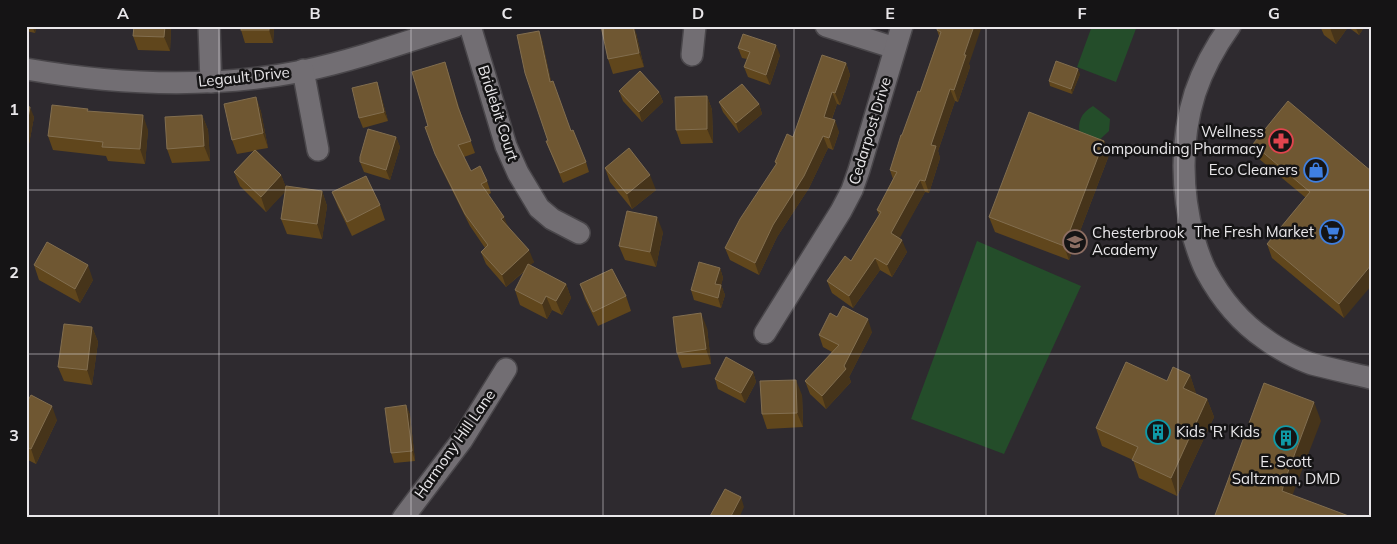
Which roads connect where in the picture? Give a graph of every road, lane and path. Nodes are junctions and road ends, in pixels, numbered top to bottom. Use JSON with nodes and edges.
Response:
{"nodes":[{"id":1,"x":208,"y":26,"type":"edge"},
{"id":2,"x":456,"y":26,"type":"edge"},
{"id":3,"x":470,"y":26,"type":"edge"},
{"id":4,"x":695,"y":26,"type":"edge"},
{"id":5,"x":826,"y":26,"type":"edge"},
{"id":6,"x":902,"y":26,"type":"edge"},
{"id":7,"x":1230,"y":26,"type":"edge"},
{"id":8,"x":895,"y":48,"type":"junction"},
{"id":9,"x":692,"y":55,"type":"dead end"},
{"id":10,"x":26,"y":69,"type":"edge"},
{"id":11,"x":304,"y":70,"type":"junction"},
{"id":12,"x":211,"y":82,"type":"junction"},
{"id":13,"x":318,"y":150,"type":"dead end"},
{"id":14,"x":579,"y":233,"type":"dead end"},
{"id":15,"x":765,"y":334,"type":"dead end"},
{"id":16,"x":506,"y":369,"type":"dead end"},
{"id":17,"x":1371,"y":378,"type":"edge"},
{"id":18,"x":403,"y":518,"type":"edge"}],
"edges":[{"from":1,"to":12,"type":"street"},
{"from":2,"to":11,"type":"street","name":"Legault Drive"},
{"from":3,"to":14,"type":"street","name":"Bridlebit Court"},
{"from":4,"to":9,"type":"street"},
{"from":5,"to":8,"type":"street"},
{"from":6,"to":8,"type":"street","name":"Cedarpost Drive"},
{"from":7,"to":17,"type":"street"},
{"from":8,"to":15,"type":"street","name":"Cedarpost Drive"},
{"from":10,"to":12,"type":"street","name":"Legault Drive"},
{"from":11,"to":12,"type":"street","name":"Legault Drive"},
{"from":11,"to":13,"type":"street"},
{"from":16,"to":18,"type":"street","name":"Harmony Hill Lane"}]}
